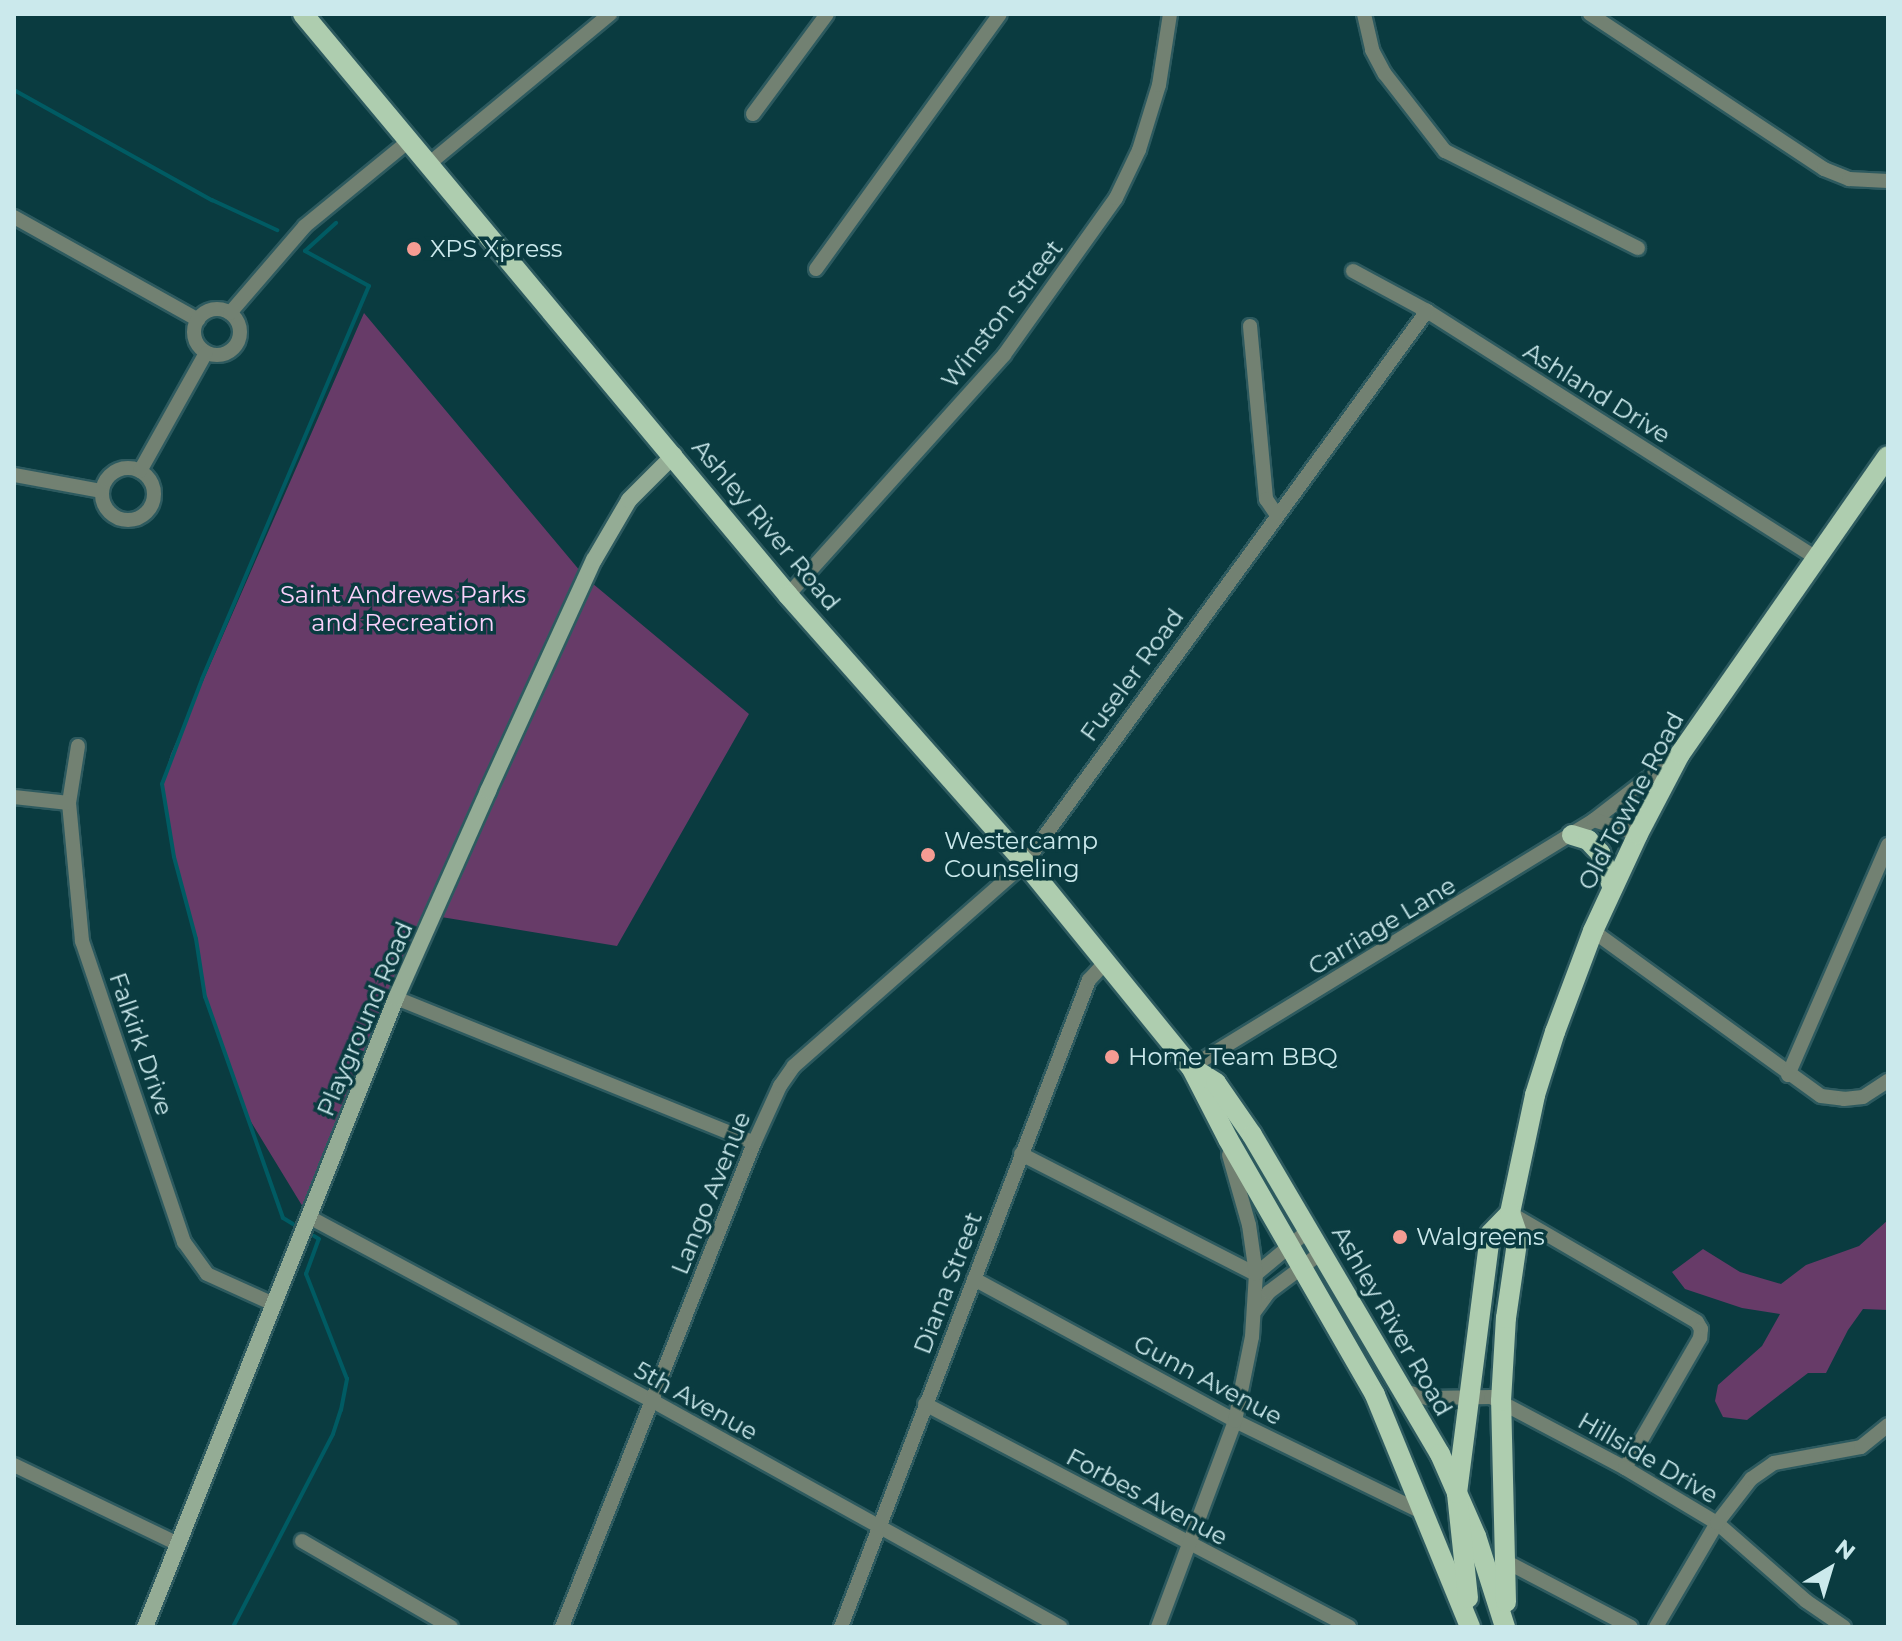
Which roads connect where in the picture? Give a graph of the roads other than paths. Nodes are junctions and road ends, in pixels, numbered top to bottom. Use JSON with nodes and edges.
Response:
{"nodes":[{"id":1,"x":303,"y":14,"type":"edge"},
{"id":2,"x":610,"y":14,"type":"edge"},
{"id":3,"x":827,"y":14,"type":"edge"},
{"id":4,"x":1000,"y":14,"type":"edge"},
{"id":5,"x":1170,"y":14,"type":"edge"},
{"id":6,"x":1364,"y":14,"type":"edge"},
{"id":7,"x":1590,"y":14,"type":"edge"},
{"id":8,"x":753,"y":114,"type":"dead end"},
{"id":9,"x":410,"y":140,"type":"junction"},
{"id":10,"x":430,"y":163,"type":"junction"},
{"id":11,"x":1888,"y":181,"type":"edge"},
{"id":12,"x":14,"y":217,"type":"edge"},
{"id":13,"x":1638,"y":248,"type":"dead end"},
{"id":14,"x":816,"y":269,"type":"dead end"},
{"id":15,"x":1353,"y":271,"type":"dead end"},
{"id":16,"x":1427,"y":311,"type":"junction"},
{"id":17,"x":230,"y":313,"type":"junction"},
{"id":18,"x":198,"y":320,"type":"junction"},
{"id":19,"x":1250,"y":326,"type":"dead end"},
{"id":20,"x":206,"y":353,"type":"junction"},
{"id":21,"x":674,"y":455,"type":"junction"},
{"id":22,"x":1888,"y":456,"type":"edge"},
{"id":23,"x":140,"y":471,"type":"junction"},
{"id":24,"x":14,"y":475,"type":"edge"},
{"id":25,"x":101,"y":491,"type":"junction"},
{"id":26,"x":1276,"y":514,"type":"junction"},
{"id":27,"x":1815,"y":557,"type":"junction"},
{"id":28,"x":788,"y":595,"type":"junction"},
{"id":29,"x":78,"y":746,"type":"dead end"},
{"id":30,"x":1680,"y":754,"type":"junction"},
{"id":31,"x":14,"y":797,"type":"edge"},
{"id":32,"x":69,"y":803,"type":"junction"},
{"id":33,"x":1594,"y":820,"type":"junction"},
{"id":34,"x":1638,"y":834,"type":"junction"},
{"id":35,"x":1572,"y":835,"type":"junction"},
{"id":36,"x":1888,"y":845,"type":"edge"},
{"id":37,"x":1884,"y":859,"type":"edge"},
{"id":38,"x":1025,"y":863,"type":"junction"},
{"id":39,"x":1613,"y":888,"type":"junction"},
{"id":40,"x":1593,"y":931,"type":"junction"},
{"id":41,"x":1107,"y":961,"type":"junction"},
{"id":42,"x":396,"y":998,"type":"junction"},
{"id":43,"x":1191,"y":1067,"type":"junction"},
{"id":44,"x":1788,"y":1075,"type":"junction"},
{"id":45,"x":1888,"y":1081,"type":"edge"},
{"id":46,"x":754,"y":1143,"type":"junction"},
{"id":47,"x":1021,"y":1154,"type":"junction"},
{"id":48,"x":1510,"y":1213,"type":"junction"},
{"id":49,"x":309,"y":1217,"type":"junction"},
{"id":50,"x":1309,"y":1230,"type":"junction"},
{"id":51,"x":1291,"y":1244,"type":"junction"},
{"id":52,"x":1322,"y":1252,"type":"junction"},
{"id":53,"x":1303,"y":1266,"type":"junction"},
{"id":54,"x":1256,"y":1274,"type":"junction"},
{"id":55,"x":974,"y":1279,"type":"junction"},
{"id":56,"x":273,"y":1304,"type":"junction"},
{"id":57,"x":1255,"y":1311,"type":"junction"},
{"id":58,"x":1401,"y":1390,"type":"junction"},
{"id":59,"x":1470,"y":1396,"type":"junction"},
{"id":60,"x":651,"y":1400,"type":"junction"},
{"id":61,"x":1501,"y":1401,"type":"junction"},
{"id":62,"x":925,"y":1404,"type":"junction"},
{"id":63,"x":1235,"y":1421,"type":"junction"},
{"id":64,"x":1888,"y":1425,"type":"edge"},
{"id":65,"x":14,"y":1465,"type":"edge"},
{"id":66,"x":1625,"y":1468,"type":"junction"},
{"id":67,"x":1457,"y":1493,"type":"junction"},
{"id":68,"x":1425,"y":1513,"type":"junction"},
{"id":69,"x":1717,"y":1523,"type":"junction"},
{"id":70,"x":877,"y":1528,"type":"junction"},
{"id":71,"x":302,"y":1541,"type":"dead end"},
{"id":72,"x":176,"y":1543,"type":"junction"},
{"id":73,"x":1191,"y":1545,"type":"junction"},
{"id":74,"x":1503,"y":1560,"type":"junction"},
{"id":75,"x":145,"y":1627,"type":"edge"},
{"id":76,"x":451,"y":1627,"type":"edge"},
{"id":77,"x":562,"y":1627,"type":"edge"},
{"id":78,"x":841,"y":1627,"type":"edge"},
{"id":79,"x":1060,"y":1627,"type":"edge"},
{"id":80,"x":1158,"y":1627,"type":"edge"},
{"id":81,"x":1349,"y":1627,"type":"edge"},
{"id":82,"x":1471,"y":1627,"type":"edge"},
{"id":83,"x":1506,"y":1627,"type":"edge"},
{"id":84,"x":1631,"y":1627,"type":"edge"},
{"id":85,"x":1656,"y":1627,"type":"edge"},
{"id":86,"x":1844,"y":1627,"type":"edge"}],
"edges":[{"from":1,"to":9,"type":"main road","name":"Ashley River Road"},
{"from":2,"to":10,"type":"street"},
{"from":3,"to":8,"type":"street"},
{"from":4,"to":14,"type":"street"},
{"from":5,"to":28,"type":"street","name":"Winston Street"},
{"from":6,"to":13,"type":"street"},
{"from":7,"to":11,"type":"street"},
{"from":9,"to":10,"type":"main road","name":"Ashley River Road"},
{"from":9,"to":17,"type":"street"},
{"from":10,"to":21,"type":"main road","name":"Ashley River Road"},
{"from":12,"to":18,"type":"street"},
{"from":15,"to":16,"type":"street","name":"Ashland Drive"},
{"from":16,"to":26,"type":"street","name":"Fuseler Road"},
{"from":16,"to":27,"type":"street","name":"Ashland Drive"},
{"from":17,"to":18,"type":"street"},
{"from":17,"to":20,"type":"street"},
{"from":18,"to":20,"type":"street"},
{"from":19,"to":26,"type":"street"},
{"from":20,"to":23,"type":"street"},
{"from":21,"to":28,"type":"main road","name":"Ashley River Road"},
{"from":21,"to":42,"type":"main road","name":"Playground Road"},
{"from":22,"to":27,"type":"main road","name":"Old Towne Road"},
{"from":23,"to":25,"type":"street"},
{"from":23,"to":25,"type":"street"},
{"from":24,"to":25,"type":"street"},
{"from":26,"to":38,"type":"street","name":"Fuseler Road"},
{"from":27,"to":30,"type":"main road","name":"Old Towne Road"},
{"from":28,"to":38,"type":"main road","name":"Ashley River Road"},
{"from":29,"to":32,"type":"street","name":"Falkirk Drive"},
{"from":30,"to":33,"type":"street","name":"Carriage Lane"},
{"from":30,"to":34,"type":"main road","name":"Old Towne Road"},
{"from":31,"to":32,"type":"street"},
{"from":32,"to":56,"type":"street","name":"Falkirk Drive"},
{"from":33,"to":34,"type":"street"},
{"from":33,"to":35,"type":"street","name":"Carriage Lane"},
{"from":34,"to":39,"type":"main road","name":"Old Towne Road"},
{"from":35,"to":39,"type":"main road"},
{"from":35,"to":43,"type":"street","name":"Carriage Lane"},
{"from":36,"to":37,"type":"street"},
{"from":37,"to":44,"type":"street"},
{"from":38,"to":41,"type":"main road","name":"Ashley River Road"},
{"from":38,"to":46,"type":"street","name":"Lango Avenue"},
{"from":39,"to":40,"type":"main road","name":"Old Towne Road"},
{"from":40,"to":44,"type":"street"},
{"from":40,"to":48,"type":"main road","name":"Old Towne Road"},
{"from":41,"to":43,"type":"main road","name":"Ashley River Road"},
{"from":41,"to":47,"type":"street","name":"Diana Street"},
{"from":42,"to":46,"type":"street"},
{"from":42,"to":49,"type":"main road","name":"Playground Road"},
{"from":43,"to":50,"type":"main road","name":"Ashley River Road"},
{"from":43,"to":51,"type":"main road","name":"Ashley River Road"},
{"from":43,"to":54,"type":"street"},
{"from":44,"to":45,"type":"street"},
{"from":46,"to":60,"type":"street","name":"Lango Avenue"},
{"from":47,"to":54,"type":"street"},
{"from":47,"to":55,"type":"street","name":"Diana Street"},
{"from":48,"to":59,"type":"main road"},
{"from":48,"to":61,"type":"main road"},
{"from":48,"to":66,"type":"street"},
{"from":49,"to":56,"type":"main road","name":"Playground Road"},
{"from":49,"to":60,"type":"street","name":"5th Avenue"},
{"from":50,"to":51,"type":"street"},
{"from":50,"to":52,"type":"main road","name":"Ashley River Road"},
{"from":51,"to":53,"type":"main road","name":"Ashley River Road"},
{"from":51,"to":54,"type":"street"},
{"from":52,"to":53,"type":"street"},
{"from":52,"to":58,"type":"main road","name":"Ashley River Road"},
{"from":53,"to":57,"type":"street"},
{"from":53,"to":68,"type":"main road","name":"Ashley River Road"},
{"from":54,"to":57,"type":"street"},
{"from":55,"to":62,"type":"street","name":"Diana Street"},
{"from":55,"to":63,"type":"street","name":"Gunn Avenue"},
{"from":56,"to":72,"type":"main road","name":"Playground Road"},
{"from":57,"to":63,"type":"street"},
{"from":58,"to":59,"type":"street","name":"Hillside Drive"},
{"from":58,"to":67,"type":"main road","name":"Ashley River Road"},
{"from":59,"to":61,"type":"street","name":"Hillside Drive"},
{"from":59,"to":67,"type":"main road"},
{"from":60,"to":70,"type":"street","name":"5th Avenue"},
{"from":60,"to":77,"type":"street","name":"Lango Avenue"},
{"from":61,"to":66,"type":"street","name":"Hillside Drive"},
{"from":61,"to":74,"type":"main road"},
{"from":62,"to":70,"type":"street","name":"Diana Street"},
{"from":62,"to":73,"type":"street","name":"Forbes Avenue"},
{"from":63,"to":68,"type":"street","name":"Gunn Avenue"},
{"from":63,"to":73,"type":"street"},
{"from":64,"to":69,"type":"street"},
{"from":65,"to":72,"type":"street"},
{"from":66,"to":69,"type":"street","name":"Hillside Drive"},
{"from":67,"to":82,"type":"main road"},
{"from":67,"to":83,"type":"main road","name":"Ashley River Road"},
{"from":68,"to":82,"type":"main road","name":"Ashley River Road"},
{"from":69,"to":85,"type":"street"},
{"from":69,"to":86,"type":"street","name":"Hillside Drive"},
{"from":70,"to":78,"type":"street","name":"Diana Street"},
{"from":70,"to":79,"type":"street","name":"5th Avenue"},
{"from":71,"to":76,"type":"street"},
{"from":72,"to":75,"type":"main road","name":"Playground Road"},
{"from":73,"to":80,"type":"street"},
{"from":73,"to":81,"type":"street","name":"Forbes Avenue"},
{"from":74,"to":83,"type":"main road"},
{"from":74,"to":84,"type":"street"}]}
